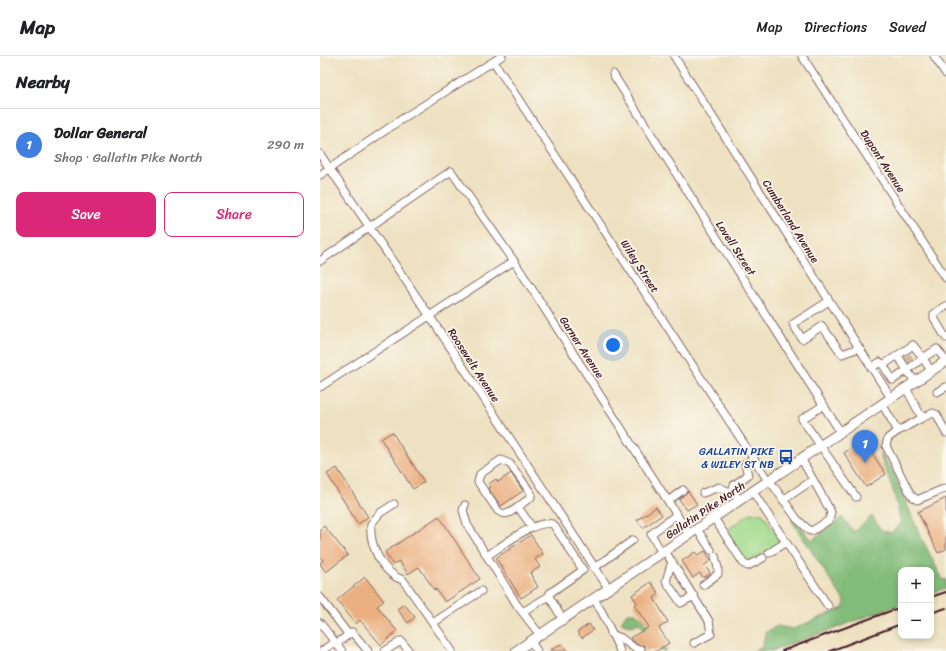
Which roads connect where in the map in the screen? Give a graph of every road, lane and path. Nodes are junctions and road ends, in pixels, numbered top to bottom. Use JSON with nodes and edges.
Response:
{"nodes":[{"id":1,"x":501,"y":56,"type":"edge"},
{"id":2,"x":674,"y":56,"type":"edge"},
{"id":3,"x":802,"y":56,"type":"edge"},
{"id":4,"x":934,"y":56,"type":"edge"},
{"id":5,"x":494,"y":62,"type":"junction"},
{"id":6,"x":613,"y":74,"type":"dead end"},
{"id":7,"x":946,"y":74,"type":"edge"},
{"id":8,"x":320,"y":154,"type":"edge"},
{"id":9,"x":330,"y":169,"type":"junction"},
{"id":10,"x":320,"y":175,"type":"edge"},
{"id":11,"x":370,"y":227,"type":"junction"},
{"id":12,"x":320,"y":260,"type":"edge"},
{"id":13,"x":514,"y":261,"type":"junction"},
{"id":14,"x":946,"y":278,"type":"edge"},
{"id":15,"x":829,"y":301,"type":"junction"},
{"id":16,"x":946,"y":306,"type":"edge"},
{"id":17,"x":429,"y":315,"type":"junction"},
{"id":18,"x":946,"y":338,"type":"edge"},
{"id":19,"x":859,"y":348,"type":"junction"},
{"id":20,"x":898,"y":356,"type":"junction"},
{"id":21,"x":924,"y":358,"type":"junction"},
{"id":22,"x":946,"y":361,"type":"edge"},
{"id":23,"x":883,"y":365,"type":"junction"},
{"id":24,"x":871,"y":368,"type":"junction"},
{"id":25,"x":907,"y":370,"type":"junction"},
{"id":26,"x":932,"y":371,"type":"junction"},
{"id":27,"x":893,"y":380,"type":"junction"},
{"id":28,"x":915,"y":382,"type":"junction"},
{"id":29,"x":320,"y":387,"type":"edge"},
{"id":30,"x":883,"y":387,"type":"junction"},
{"id":31,"x":946,"y":387,"type":"edge"},
{"id":32,"x":906,"y":388,"type":"junction"},
{"id":33,"x":937,"y":392,"type":"dead end"},
{"id":34,"x":891,"y":398,"type":"junction"},
{"id":35,"x":882,"y":404,"type":"junction"},
{"id":36,"x":824,"y":405,"type":"junction"},
{"id":37,"x":922,"y":418,"type":"junction"},
{"id":38,"x":898,"y":431,"type":"junction"},
{"id":39,"x":841,"y":433,"type":"junction"},
{"id":40,"x":946,"y":433,"type":"edge"},
{"id":41,"x":822,"y":446,"type":"junction"},
{"id":42,"x":753,"y":459,"type":"junction"},
{"id":43,"x":802,"y":460,"type":"junction"},
{"id":44,"x":813,"y":480,"type":"junction"},
{"id":45,"x":769,"y":482,"type":"junction"},
{"id":46,"x":946,"y":488,"type":"edge"},
{"id":47,"x":682,"y":490,"type":"dead end"},
{"id":48,"x":733,"y":491,"type":"junction"},
{"id":49,"x":753,"y":492,"type":"junction"},
{"id":50,"x":703,"y":493,"type":"dead end"},
{"id":51,"x":856,"y":497,"type":"dead end"},
{"id":52,"x":783,"y":500,"type":"junction"},
{"id":53,"x":668,"y":501,"type":"junction"},
{"id":54,"x":740,"y":501,"type":"junction"},
{"id":55,"x":394,"y":504,"type":"dead end"},
{"id":56,"x":464,"y":505,"type":"dead end"},
{"id":57,"x":518,"y":507,"type":"junction"},
{"id":58,"x":676,"y":515,"type":"junction"},
{"id":59,"x":714,"y":518,"type":"junction"},
{"id":60,"x":532,"y":527,"type":"junction"},
{"id":61,"x":693,"y":532,"type":"junction"},
{"id":62,"x":633,"y":540,"type":"dead end"},
{"id":63,"x":786,"y":542,"type":"junction"},
{"id":64,"x":664,"y":552,"type":"junction"},
{"id":65,"x":769,"y":553,"type":"dead end"},
{"id":66,"x":487,"y":556,"type":"junction"},
{"id":67,"x":762,"y":558,"type":"dead end"},
{"id":68,"x":672,"y":561,"type":"junction"},
{"id":69,"x":594,"y":568,"type":"junction"},
{"id":70,"x":703,"y":585,"type":"dead end"},
{"id":71,"x":609,"y":589,"type":"junction"},
{"id":72,"x":481,"y":591,"type":"dead end"},
{"id":73,"x":548,"y":596,"type":"junction"},
{"id":74,"x":694,"y":596,"type":"junction"},
{"id":75,"x":320,"y":597,"type":"edge"},
{"id":76,"x":594,"y":599,"type":"junction"},
{"id":77,"x":323,"y":606,"type":"edge"},
{"id":78,"x":828,"y":606,"type":"dead end"},
{"id":79,"x":524,"y":611,"type":"junction"},
{"id":80,"x":563,"y":620,"type":"junction"},
{"id":81,"x":320,"y":623,"type":"edge"},
{"id":82,"x":432,"y":623,"type":"junction"},
{"id":83,"x":348,"y":634,"type":"junction"},
{"id":84,"x":611,"y":634,"type":"junction"},
{"id":85,"x":540,"y":635,"type":"junction"},
{"id":86,"x":531,"y":641,"type":"junction"},
{"id":87,"x":694,"y":643,"type":"dead end"},
{"id":88,"x":338,"y":647,"type":"edge"},
{"id":89,"x":641,"y":649,"type":"dead end"},
{"id":90,"x":322,"y":651,"type":"edge"},
{"id":91,"x":368,"y":651,"type":"edge"},
{"id":92,"x":385,"y":651,"type":"edge"},
{"id":93,"x":410,"y":651,"type":"edge"},
{"id":94,"x":452,"y":651,"type":"edge"},
{"id":95,"x":516,"y":651,"type":"edge"},
{"id":96,"x":537,"y":651,"type":"edge"},
{"id":97,"x":620,"y":651,"type":"edge"}],
"edges":[{"from":1,"to":5,"type":"street"},
{"from":2,"to":15,"type":"street","name":"Cumberland Avenue"},
{"from":3,"to":14,"type":"street","name":"Dupont Avenue"},
{"from":4,"to":7,"type":"street"},
{"from":5,"to":9,"type":"street"},
{"from":5,"to":42,"type":"street","name":"Wiley Street"},
{"from":6,"to":36,"type":"street","name":"Lovell Street"},
{"from":8,"to":9,"type":"street","name":"Roosevelt Avenue"},
{"from":9,"to":10,"type":"street"},
{"from":9,"to":11,"type":"street","name":"Roosevelt Avenue"},
{"from":11,"to":12,"type":"street"},
{"from":11,"to":13,"type":"street","name":"Garner Avenue"},
{"from":11,"to":17,"type":"street","name":"Roosevelt Avenue"},
{"from":13,"to":17,"type":"street"},
{"from":13,"to":53,"type":"street","name":"Garner Avenue"},
{"from":15,"to":19,"type":"street","name":"Cumberland Avenue"},
{"from":15,"to":19,"type":"street"},
{"from":16,"to":18,"type":"street"},
{"from":17,"to":29,"type":"street"},
{"from":17,"to":69,"type":"street","name":"Roosevelt Avenue"},
{"from":19,"to":24,"type":"street","name":"Cumberland Avenue"},
{"from":20,"to":21,"type":"street"},
{"from":20,"to":23,"type":"street"},
{"from":20,"to":25,"type":"street"},
{"from":21,"to":22,"type":"street"},
{"from":21,"to":25,"type":"street"},
{"from":21,"to":26,"type":"street"},
{"from":22,"to":26,"type":"main road","name":"Gallatin Pike North"},
{"from":23,"to":24,"type":"street"},
{"from":23,"to":27,"type":"street"},
{"from":24,"to":30,"type":"street","name":"Cumberland Avenue"},
{"from":25,"to":27,"type":"street"},
{"from":25,"to":28,"type":"street"},
{"from":26,"to":28,"type":"main road","name":"Gallatin Pike North"},
{"from":27,"to":30,"type":"street"},
{"from":28,"to":32,"type":"main road","name":"Gallatin Pike North"},
{"from":30,"to":34,"type":"street","name":"Cumberland Avenue"},
{"from":31,"to":33,"type":"street"},
{"from":32,"to":34,"type":"main road","name":"Gallatin Pike North"},
{"from":32,"to":37,"type":"street"},
{"from":34,"to":35,"type":"main road","name":"Gallatin Pike North"},
{"from":35,"to":38,"type":"street"},
{"from":35,"to":39,"type":"main road","name":"Gallatin Pike North"},
{"from":36,"to":39,"type":"street","name":"Lovell Street"},
{"from":36,"to":41,"type":"street"},
{"from":37,"to":38,"type":"street"},
{"from":37,"to":40,"type":"street"},
{"from":38,"to":46,"type":"street"},
{"from":39,"to":41,"type":"main road","name":"Gallatin Pike North"},
{"from":41,"to":43,"type":"main road","name":"Gallatin Pike North"},
{"from":41,"to":51,"type":"street"},
{"from":42,"to":45,"type":"street","name":"Wiley Street"},
{"from":42,"to":48,"type":"street"},
{"from":43,"to":44,"type":"street"},
{"from":43,"to":45,"type":"main road","name":"Gallatin Pike North"},
{"from":44,"to":52,"type":"street"},
{"from":44,"to":52,"type":"street","name":"Wiley Street"},
{"from":45,"to":49,"type":"main road","name":"Gallatin Pike North"},
{"from":45,"to":52,"type":"street","name":"Wiley Street"},
{"from":47,"to":53,"type":"street"},
{"from":48,"to":50,"type":"street"},
{"from":48,"to":54,"type":"street"},
{"from":49,"to":54,"type":"main road","name":"Gallatin Pike North"},
{"from":49,"to":63,"type":"street"},
{"from":53,"to":58,"type":"street","name":"Garner Avenue"},
{"from":54,"to":59,"type":"main road","name":"Gallatin Pike North"},
{"from":55,"to":82,"type":"street"},
{"from":56,"to":66,"type":"street"},
{"from":57,"to":57,"type":"street"},
{"from":57,"to":60,"type":"street"},
{"from":58,"to":61,"type":"street","name":"Garner Avenue"},
{"from":58,"to":64,"type":"street"},
{"from":59,"to":61,"type":"main road","name":"Gallatin Pike North"},
{"from":59,"to":67,"type":"street"},
{"from":60,"to":66,"type":"street"},
{"from":60,"to":73,"type":"street"},
{"from":61,"to":64,"type":"main road","name":"Gallatin Pike North"},
{"from":61,"to":70,"type":"street","name":"Garner Avenue"},
{"from":62,"to":69,"type":"street"},
{"from":63,"to":65,"type":"street"},
{"from":63,"to":78,"type":"street"},
{"from":64,"to":68,"type":"street"},
{"from":64,"to":71,"type":"main road","name":"Gallatin Pike North"},
{"from":66,"to":79,"type":"street"},
{"from":68,"to":74,"type":"street"},
{"from":68,"to":74,"type":"street"},
{"from":69,"to":71,"type":"street","name":"Roosevelt Avenue"},
{"from":71,"to":76,"type":"main road","name":"Gallatin Pike North"},
{"from":72,"to":82,"type":"street"},
{"from":73,"to":79,"type":"street"},
{"from":73,"to":80,"type":"street"},
{"from":74,"to":87,"type":"street"},
{"from":75,"to":77,"type":"street"},
{"from":76,"to":80,"type":"main road","name":"Gallatin Pike North"},
{"from":76,"to":84,"type":"street"},
{"from":77,"to":83,"type":"street"},
{"from":79,"to":85,"type":"street"},
{"from":80,"to":85,"type":"main road","name":"Gallatin Pike North"},
{"from":81,"to":88,"type":"street"},
{"from":82,"to":94,"type":"street"},
{"from":83,"to":88,"type":"street"},
{"from":83,"to":91,"type":"street"},
{"from":84,"to":89,"type":"street"},
{"from":84,"to":97,"type":"street"},
{"from":85,"to":86,"type":"main road","name":"Gallatin Pike North"},
{"from":86,"to":95,"type":"main road","name":"Gallatin Pike North"},
{"from":86,"to":96,"type":"street"},
{"from":88,"to":90,"type":"street"},
{"from":92,"to":93,"type":"street"}]}
